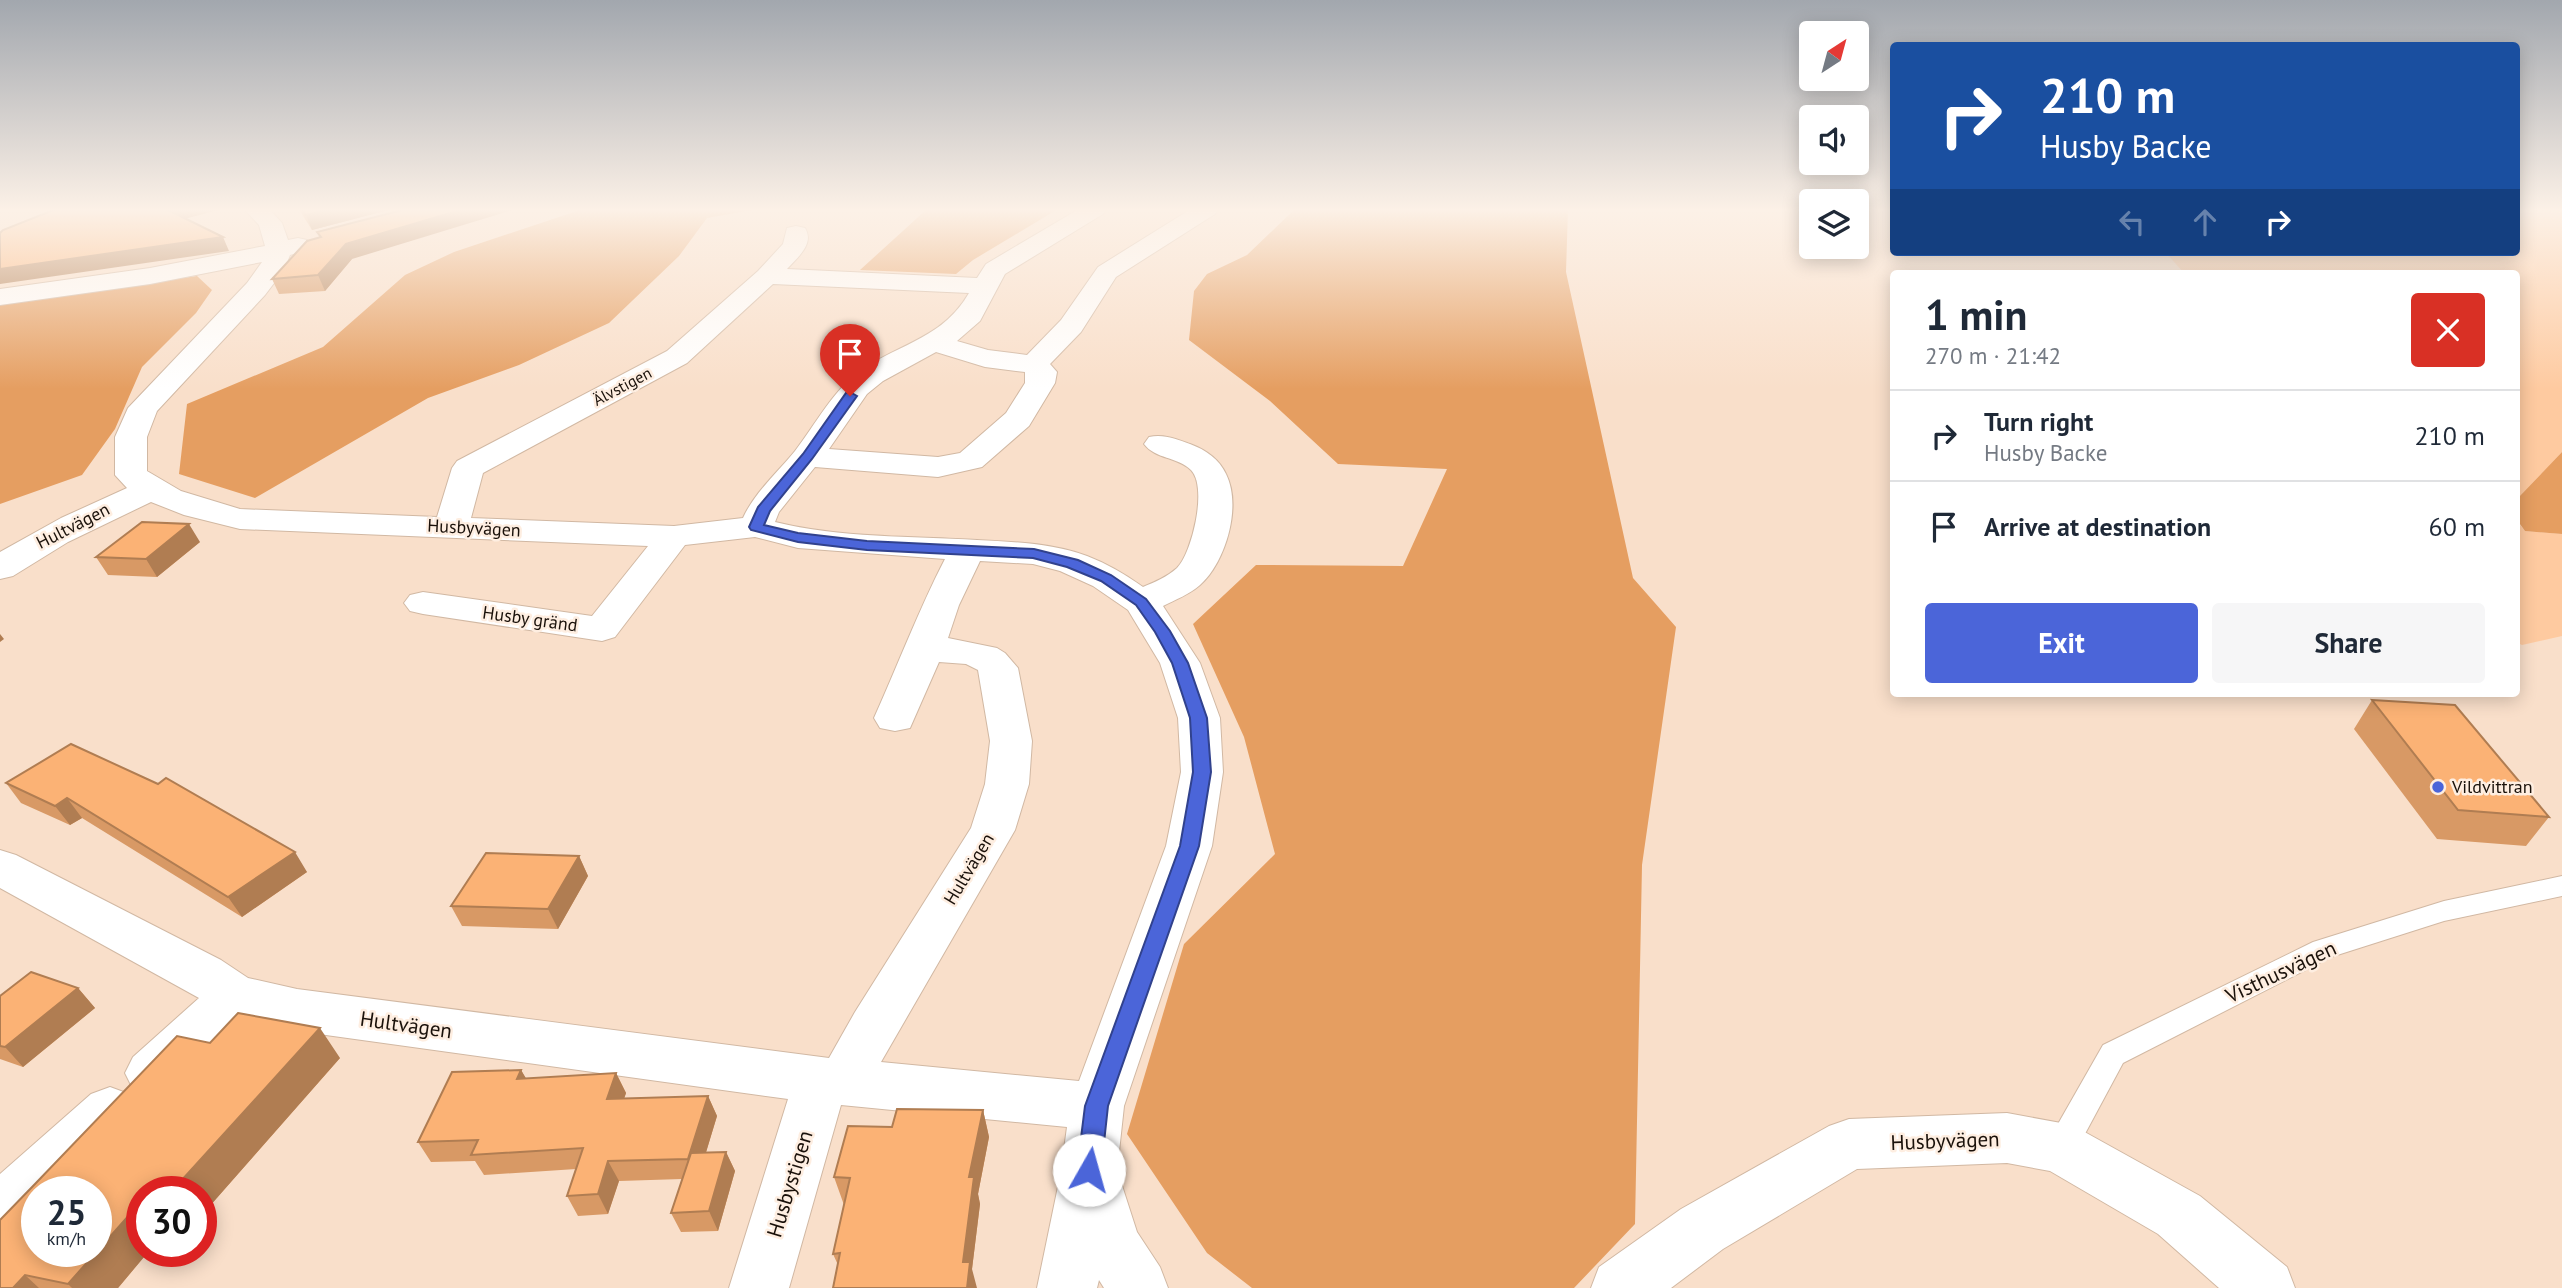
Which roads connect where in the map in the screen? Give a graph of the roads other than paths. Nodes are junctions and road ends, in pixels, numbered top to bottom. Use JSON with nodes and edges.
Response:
{"nodes":[{"id":1,"x":178,"y":269,"type":"edge"},
{"id":2,"x":272,"y":269,"type":"edge"},
{"id":3,"x":773,"y":269,"type":"edge"},
{"id":4,"x":995,"y":269,"type":"edge"},
{"id":5,"x":1112,"y":269,"type":"edge"},
{"id":6,"x":767,"y":276,"type":"junction"},
{"id":7,"x":986,"y":286,"type":"junction"},
{"id":8,"x":0,"y":298,"type":"edge"},
{"id":9,"x":935,"y":343,"type":"junction"},
{"id":10,"x":1034,"y":364,"type":"junction"},
{"id":11,"x":1160,"y":444,"type":"dead end"},
{"id":12,"x":807,"y":457,"type":"junction"},
{"id":13,"x":150,"y":490,"type":"junction"},
{"id":14,"x":451,"y":527,"type":"junction"},
{"id":15,"x":756,"y":527,"type":"junction"},
{"id":16,"x":674,"y":536,"type":"junction"},
{"id":17,"x":968,"y":549,"type":"junction"},
{"id":18,"x":0,"y":568,"type":"edge"},
{"id":19,"x":1141,"y":602,"type":"junction"},
{"id":20,"x":423,"y":603,"type":"dead end"},
{"id":21,"x":925,"y":649,"type":"junction"},
{"id":22,"x":895,"y":718,"type":"dead end"},
{"id":23,"x":0,"y":867,"type":"edge"},
{"id":24,"x":2562,"y":886,"type":"edge"},
{"id":25,"x":235,"y":996,"type":"junction"},
{"id":26,"x":832,"y":1081,"type":"junction"},
{"id":27,"x":1097,"y":1106,"type":"junction"},
{"id":28,"x":2061,"y":1148,"type":"junction"},
{"id":29,"x":1089,"y":1170,"type":"junction"},
{"id":30,"x":0,"y":1212,"type":"edge"},
{"id":31,"x":759,"y":1288,"type":"edge"},
{"id":32,"x":1067,"y":1288,"type":"edge"},
{"id":33,"x":1138,"y":1288,"type":"edge"},
{"id":34,"x":1621,"y":1288,"type":"edge"},
{"id":35,"x":2266,"y":1288,"type":"edge"}],
"edges":[{"from":1,"to":8,"type":"street"},
{"from":2,"to":13,"type":"street"},
{"from":3,"to":6,"type":"street","name":"Älvstigen"},
{"from":4,"to":7,"type":"street"},
{"from":5,"to":10,"type":"street"},
{"from":6,"to":7,"type":"street"},
{"from":6,"to":14,"type":"street","name":"Älvstigen"},
{"from":7,"to":9,"type":"street"},
{"from":9,"to":10,"type":"street"},
{"from":9,"to":12,"type":"street"},
{"from":10,"to":12,"type":"street"},
{"from":11,"to":19,"type":"street"},
{"from":12,"to":15,"type":"street"},
{"from":13,"to":14,"type":"street","name":"Husbyvägen"},
{"from":13,"to":18,"type":"street","name":"Hultvägen"},
{"from":14,"to":16,"type":"street","name":"Husbyvägen"},
{"from":15,"to":16,"type":"street","name":"Husbyvägen"},
{"from":15,"to":17,"type":"street","name":"Husbyvägen"},
{"from":16,"to":20,"type":"street","name":"Husby gränd"},
{"from":17,"to":19,"type":"street","name":"Husbyvägen"},
{"from":17,"to":21,"type":"street"},
{"from":19,"to":27,"type":"street","name":"Husbyvägen"},
{"from":21,"to":22,"type":"street"},
{"from":21,"to":26,"type":"street","name":"Hultvägen"},
{"from":23,"to":25,"type":"street","name":"Hultvägen"},
{"from":24,"to":28,"type":"lane","name":"Visthusvägen"},
{"from":25,"to":26,"type":"street","name":"Hultvägen"},
{"from":25,"to":30,"type":"street"},
{"from":26,"to":27,"type":"street","name":"Hultvägen"},
{"from":26,"to":31,"type":"street","name":"Husbystigen"},
{"from":27,"to":29,"type":"street","name":"Husbyvägen"},
{"from":28,"to":34,"type":"street","name":"Husbyvägen"},
{"from":28,"to":35,"type":"street","name":"Husbyvägen"},
{"from":29,"to":32,"type":"street"},
{"from":29,"to":33,"type":"street","name":"Husbyvägen"}]}
